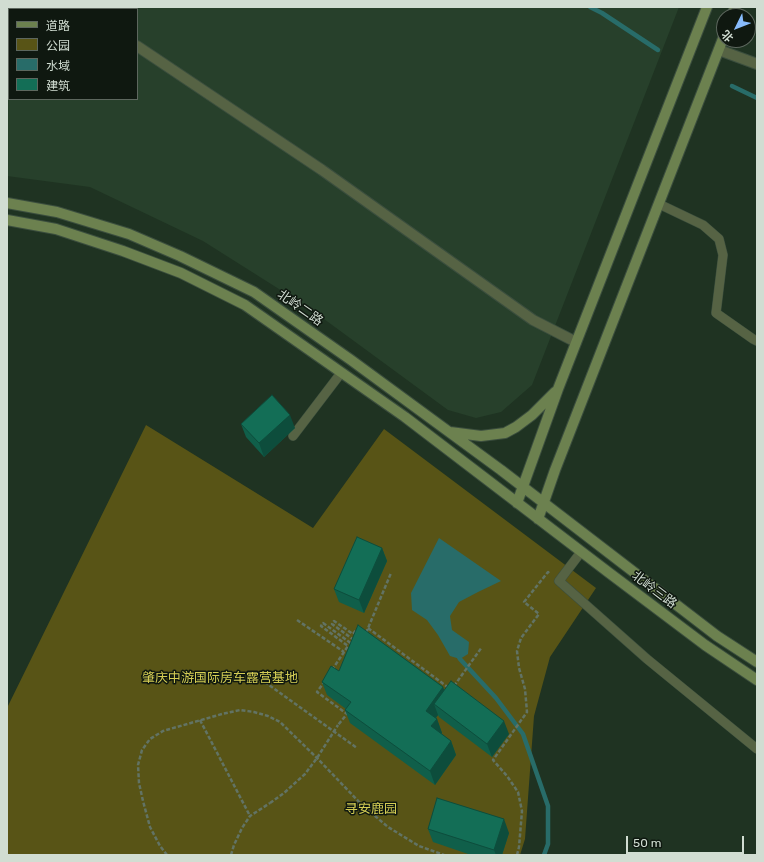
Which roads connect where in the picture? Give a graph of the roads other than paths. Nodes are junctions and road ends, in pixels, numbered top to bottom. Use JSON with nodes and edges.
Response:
{"nodes":[{"id":1,"x":707,"y":7,"type":"edge"},
{"id":2,"x":138,"y":47,"type":"edge"},
{"id":3,"x":719,"y":50,"type":"joint"},
{"id":4,"x":757,"y":64,"type":"edge"},
{"id":5,"x":7,"y":203,"type":"edge"},
{"id":6,"x":659,"y":204,"type":"junction"},
{"id":7,"x":7,"y":220,"type":"edge"},
{"id":8,"x":757,"y":341,"type":"edge"},
{"id":9,"x":576,"y":342,"type":"junction"},
{"id":10,"x":341,"y":373,"type":"junction"},
{"id":11,"x":558,"y":389,"type":"junction"},
{"id":12,"x":448,"y":431,"type":"junction"},
{"id":13,"x":293,"y":436,"type":"dead end"},
{"id":14,"x":523,"y":486,"type":"junction"},
{"id":15,"x":544,"y":502,"type":"junction"},
{"id":16,"x":517,"y":503,"type":"junction"},
{"id":17,"x":538,"y":519,"type":"junction"},
{"id":18,"x":581,"y":552,"type":"junction"},
{"id":19,"x":757,"y":662,"type":"edge"},
{"id":20,"x":757,"y":680,"type":"edge"},
{"id":21,"x":757,"y":749,"type":"edge"}],
"edges":[{"from":1,"to":9,"type":"street"},
{"from":2,"to":9,"type":"street"},
{"from":3,"to":4,"type":"street"},
{"from":3,"to":6,"type":"street"},
{"from":5,"to":12,"type":"street","name":"北岭二路"},
{"from":6,"to":8,"type":"lane"},
{"from":6,"to":15,"type":"street"},
{"from":7,"to":10,"type":"street"},
{"from":9,"to":11,"type":"street"},
{"from":10,"to":13,"type":"lane"},
{"from":10,"to":16,"type":"street"},
{"from":11,"to":12,"type":"street"},
{"from":11,"to":14,"type":"street"},
{"from":12,"to":14,"type":"street","name":"北岭二路"},
{"from":14,"to":15,"type":"street","name":"北岭二路"},
{"from":14,"to":16,"type":"street"},
{"from":15,"to":17,"type":"street"},
{"from":15,"to":19,"type":"street","name":"北岭三路"},
{"from":16,"to":17,"type":"street"},
{"from":17,"to":18,"type":"street","name":"北岭三路"},
{"from":18,"to":20,"type":"street","name":"北岭三路"},
{"from":18,"to":21,"type":"lane"}]}
